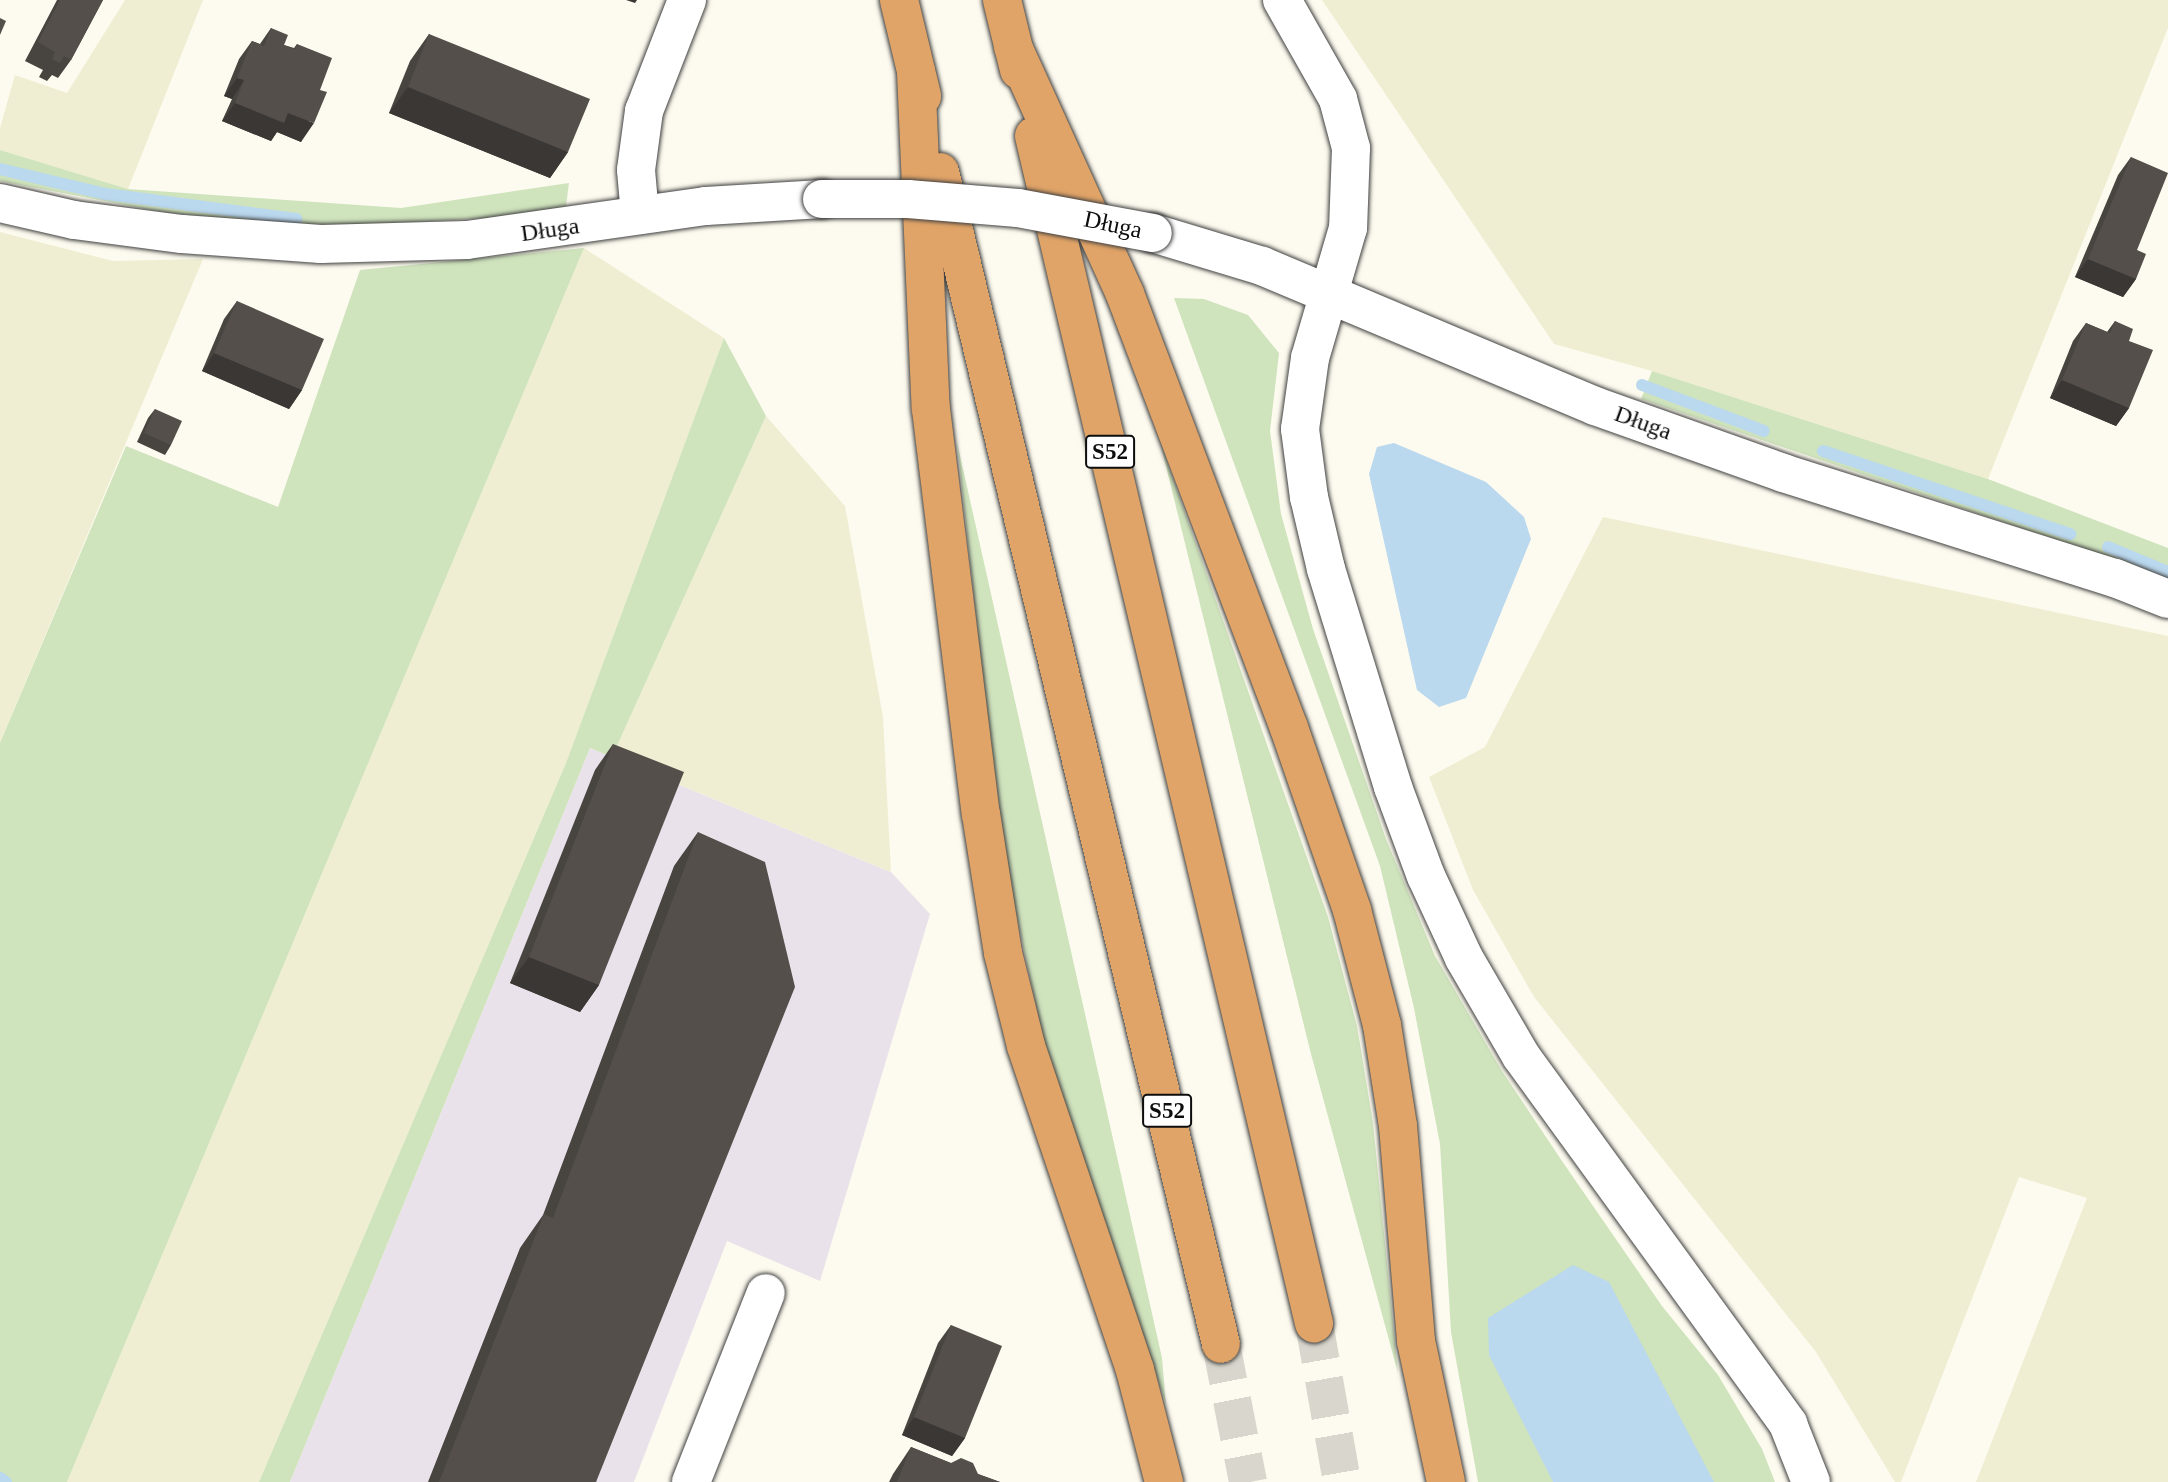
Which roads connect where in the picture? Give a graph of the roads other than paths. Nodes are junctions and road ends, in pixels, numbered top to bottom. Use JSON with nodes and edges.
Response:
{"nodes":[{"id":1,"x":687,"y":0,"type":"edge"},
{"id":2,"x":899,"y":0,"type":"edge"},
{"id":3,"x":1002,"y":0,"type":"edge"},
{"id":4,"x":1282,"y":0,"type":"edge"},
{"id":5,"x":1013,"y":47,"type":"junction"},
{"id":6,"x":916,"y":72,"type":"junction"},
{"id":7,"x":0,"y":203,"type":"edge"},
{"id":8,"x":640,"y":215,"type":"junction"},
{"id":9,"x":1328,"y":292,"type":"junction"},
{"id":10,"x":2168,"y":599,"type":"edge"},
{"id":11,"x":766,"y":1293,"type":"dead end"},
{"id":12,"x":1314,"y":1323,"type":"tunnel mouth"},
{"id":13,"x":1221,"y":1344,"type":"tunnel mouth"},
{"id":14,"x":691,"y":1482,"type":"edge"},
{"id":15,"x":1164,"y":1482,"type":"edge"},
{"id":16,"x":1446,"y":1482,"type":"edge"},
{"id":17,"x":1811,"y":1482,"type":"edge"}],
"edges":[{"from":1,"to":8,"type":"street"},
{"from":2,"to":6,"type":"highway","number":"S52"},
{"from":3,"to":5,"type":"highway","number":"S52"},
{"from":4,"to":9,"type":"street"},
{"from":5,"to":12,"type":"highway","number":"S52"},
{"from":5,"to":16,"type":"highway"},
{"from":6,"to":13,"type":"highway","number":"S52"},
{"from":6,"to":15,"type":"highway"},
{"from":7,"to":8,"type":"street","name":"Długa"},
{"from":8,"to":9,"type":"street","name":"Długa","bridge":true},
{"from":9,"to":10,"type":"street","name":"Długa"},
{"from":9,"to":17,"type":"street"},
{"from":11,"to":14,"type":"street"}]}
